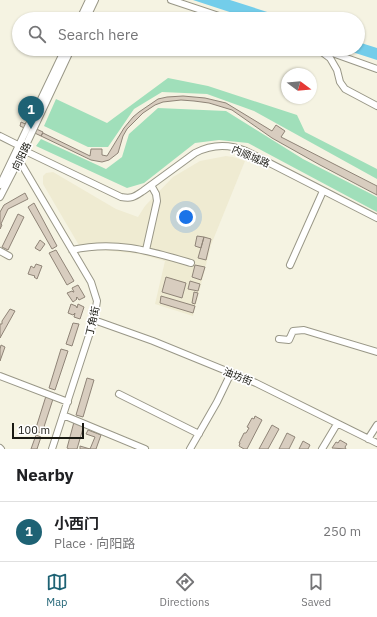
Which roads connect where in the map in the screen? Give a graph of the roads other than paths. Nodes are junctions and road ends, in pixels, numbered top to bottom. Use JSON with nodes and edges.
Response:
{"nodes":[{"id":1,"x":89,"y":0,"type":"edge"},
{"id":2,"x":95,"y":0,"type":"edge"},
{"id":3,"x":171,"y":0,"type":"edge"},
{"id":4,"x":83,"y":12,"type":"edge"},
{"id":5,"x":89,"y":12,"type":"edge"},
{"id":6,"x":207,"y":12,"type":"edge"},
{"id":7,"x":62,"y":56,"type":"edge"},
{"id":8,"x":68,"y":56,"type":"edge"},
{"id":9,"x":328,"y":56,"type":"edge"},
{"id":10,"x":340,"y":56,"type":"edge"},
{"id":11,"x":377,"y":68,"type":"edge"},
{"id":12,"x":377,"y":106,"type":"edge"},
{"id":13,"x":0,"y":136,"type":"edge"},
{"id":14,"x":22,"y":147,"type":"junction"},
{"id":15,"x":19,"y":160,"type":"junction"},
{"id":16,"x":0,"y":185,"type":"edge"},
{"id":17,"x":151,"y":186,"type":"junction"},
{"id":18,"x":323,"y":191,"type":"junction"},
{"id":19,"x":0,"y":197,"type":"edge"},
{"id":20,"x":377,"y":218,"type":"edge"},
{"id":21,"x":72,"y":250,"type":"junction"},
{"id":22,"x":146,"y":250,"type":"junction"},
{"id":23,"x":0,"y":251,"type":"edge"},
{"id":24,"x":9,"y":256,"type":"dead end"},
{"id":25,"x":191,"y":263,"type":"dead end"},
{"id":26,"x":290,"y":265,"type":"dead end"},
{"id":27,"x":94,"y":320,"type":"junction"},
{"id":28,"x":279,"y":339,"type":"dead end"},
{"id":29,"x":377,"y":352,"type":"edge"},
{"id":30,"x":231,"y":373,"type":"junction"},
{"id":31,"x":0,"y":376,"type":"edge"},
{"id":32,"x":119,"y":394,"type":"dead end"},
{"id":33,"x":68,"y":402,"type":"junction"},
{"id":34,"x":63,"y":415,"type":"junction"},
{"id":35,"x":337,"y":424,"type":"junction"},
{"id":36,"x":377,"y":425,"type":"edge"},
{"id":37,"x":199,"y":434,"type":"junction"},
{"id":38,"x":368,"y":439,"type":"junction"},
{"id":39,"x":377,"y":443,"type":"edge"},
{"id":40,"x":53,"y":449,"type":"edge"},
{"id":41,"x":145,"y":449,"type":"edge"},
{"id":42,"x":190,"y":449,"type":"edge"},
{"id":43,"x":322,"y":449,"type":"edge"}],
"edges":[{"from":1,"to":4,"type":"street"},
{"from":2,"to":5,"type":"street"},
{"from":3,"to":6,"type":"street"},
{"from":7,"to":14,"type":"street","name":"向阳路"},
{"from":8,"to":14,"type":"street","name":"向阳路"},
{"from":9,"to":12,"type":"street"},
{"from":10,"to":11,"type":"street"},
{"from":13,"to":14,"type":"street","name":"内顺城路"},
{"from":14,"to":15,"type":"street","name":"向阳路"},
{"from":14,"to":16,"type":"street","name":"向阳路"},
{"from":14,"to":17,"type":"street","name":"内顺城路"},
{"from":15,"to":19,"type":"street","name":"向阳路"},
{"from":15,"to":21,"type":"street","name":"丁角街"},
{"from":17,"to":18,"type":"street","name":"内顺城路"},
{"from":17,"to":22,"type":"street"},
{"from":18,"to":20,"type":"street","name":"内顺城路"},
{"from":18,"to":26,"type":"street"},
{"from":21,"to":22,"type":"street"},
{"from":21,"to":27,"type":"street","name":"丁角街"},
{"from":22,"to":25,"type":"street"},
{"from":23,"to":24,"type":"street"},
{"from":27,"to":30,"type":"street","name":"油坊街"},
{"from":27,"to":33,"type":"street","name":"丁角街"},
{"from":28,"to":29,"type":"street"},
{"from":30,"to":35,"type":"street","name":"油坊街"},
{"from":30,"to":37,"type":"street"},
{"from":31,"to":33,"type":"street"},
{"from":32,"to":37,"type":"street"},
{"from":33,"to":34,"type":"street","name":"丁角街"},
{"from":34,"to":40,"type":"street","name":"丁角街"},
{"from":34,"to":41,"type":"street"},
{"from":35,"to":38,"type":"street","name":"油坊街"},
{"from":35,"to":43,"type":"street"},
{"from":36,"to":38,"type":"street"},
{"from":37,"to":42,"type":"street"},
{"from":38,"to":39,"type":"street","name":"油坊街"}]}
